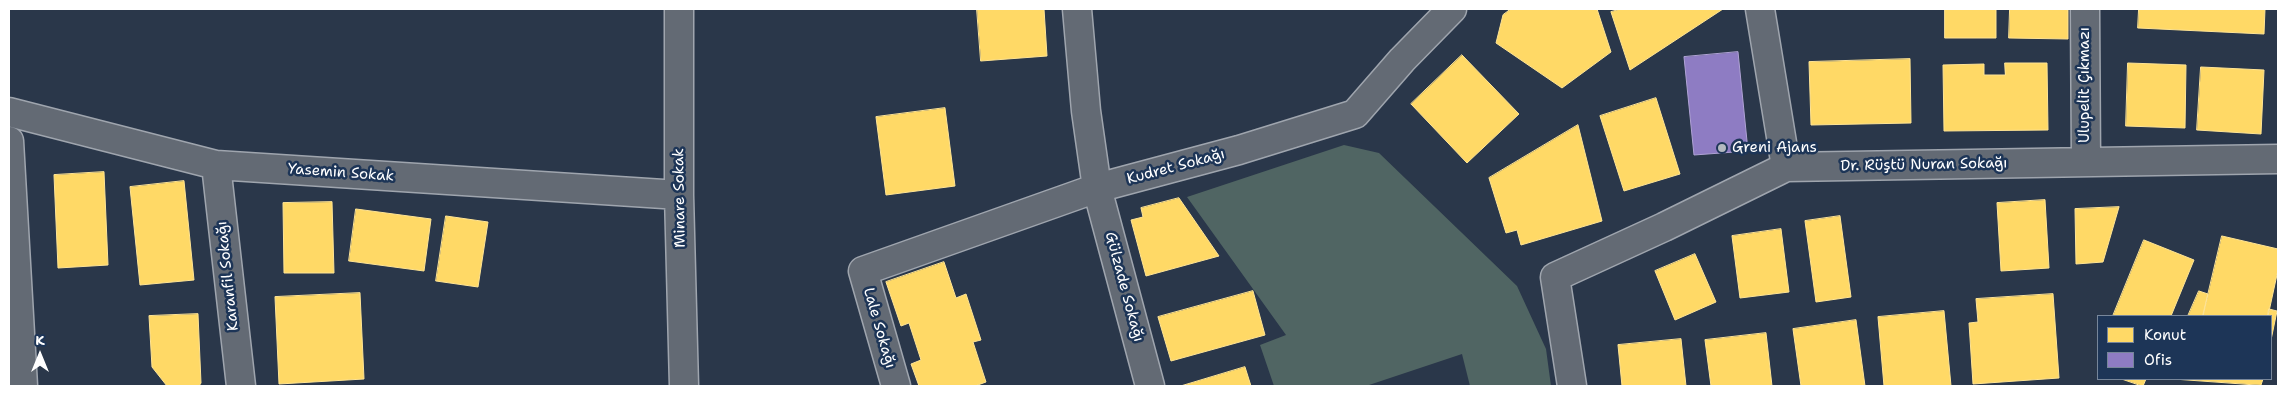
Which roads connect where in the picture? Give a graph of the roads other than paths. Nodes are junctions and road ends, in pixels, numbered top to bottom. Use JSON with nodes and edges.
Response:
{"nodes":[{"id":1,"x":679,"y":9,"type":"edge"},
{"id":2,"x":1077,"y":9,"type":"edge"},
{"id":3,"x":1452,"y":9,"type":"edge"},
{"id":4,"x":1760,"y":9,"type":"edge"},
{"id":5,"x":2085,"y":9,"type":"edge"},
{"id":6,"x":9,"y":112,"type":"edge"},
{"id":7,"x":9,"y":141,"type":"edge"},
{"id":8,"x":2278,"y":159,"type":"edge"},
{"id":9,"x":2086,"y":162,"type":"junction"},
{"id":10,"x":216,"y":165,"type":"junction"},
{"id":11,"x":1786,"y":167,"type":"junction"},
{"id":12,"x":1098,"y":188,"type":"junction"},
{"id":13,"x":679,"y":195,"type":"junction"},
{"id":14,"x":863,"y":271,"type":"joint"},
{"id":15,"x":23,"y":386,"type":"edge"},
{"id":16,"x":241,"y":386,"type":"edge"},
{"id":17,"x":684,"y":386,"type":"edge"},
{"id":18,"x":896,"y":386,"type":"edge"},
{"id":19,"x":1150,"y":386,"type":"edge"},
{"id":20,"x":1572,"y":386,"type":"edge"}],
"edges":[{"from":1,"to":13,"type":"street","name":"Minare Sokak"},
{"from":2,"to":12,"type":"street","name":"Gülzade Sokağı"},
{"from":3,"to":12,"type":"street","name":"Kudret Sokağı"},
{"from":4,"to":11,"type":"street"},
{"from":5,"to":9,"type":"street","name":"Ulupelit Çıkmazı"},
{"from":6,"to":10,"type":"street","name":"Yasemin Sokak"},
{"from":7,"to":15,"type":"street"},
{"from":8,"to":9,"type":"street","name":"Dr. Rüştü Nuran Sokağı"},
{"from":9,"to":11,"type":"street","name":"Dr. Rüştü Nuran Sokağı"},
{"from":10,"to":13,"type":"street","name":"Yasemin Sokak"},
{"from":10,"to":16,"type":"street","name":"Karanfil Sokağı"},
{"from":11,"to":20,"type":"street","name":"Dr. Rüştü Nuran Sokağı"},
{"from":12,"to":14,"type":"street","name":"Kudret Sokağı"},
{"from":12,"to":19,"type":"street","name":"Gülzade Sokağı"},
{"from":13,"to":17,"type":"street","name":"Minare Sokak"},
{"from":14,"to":18,"type":"street","name":"Lale Sokağı"}]}
